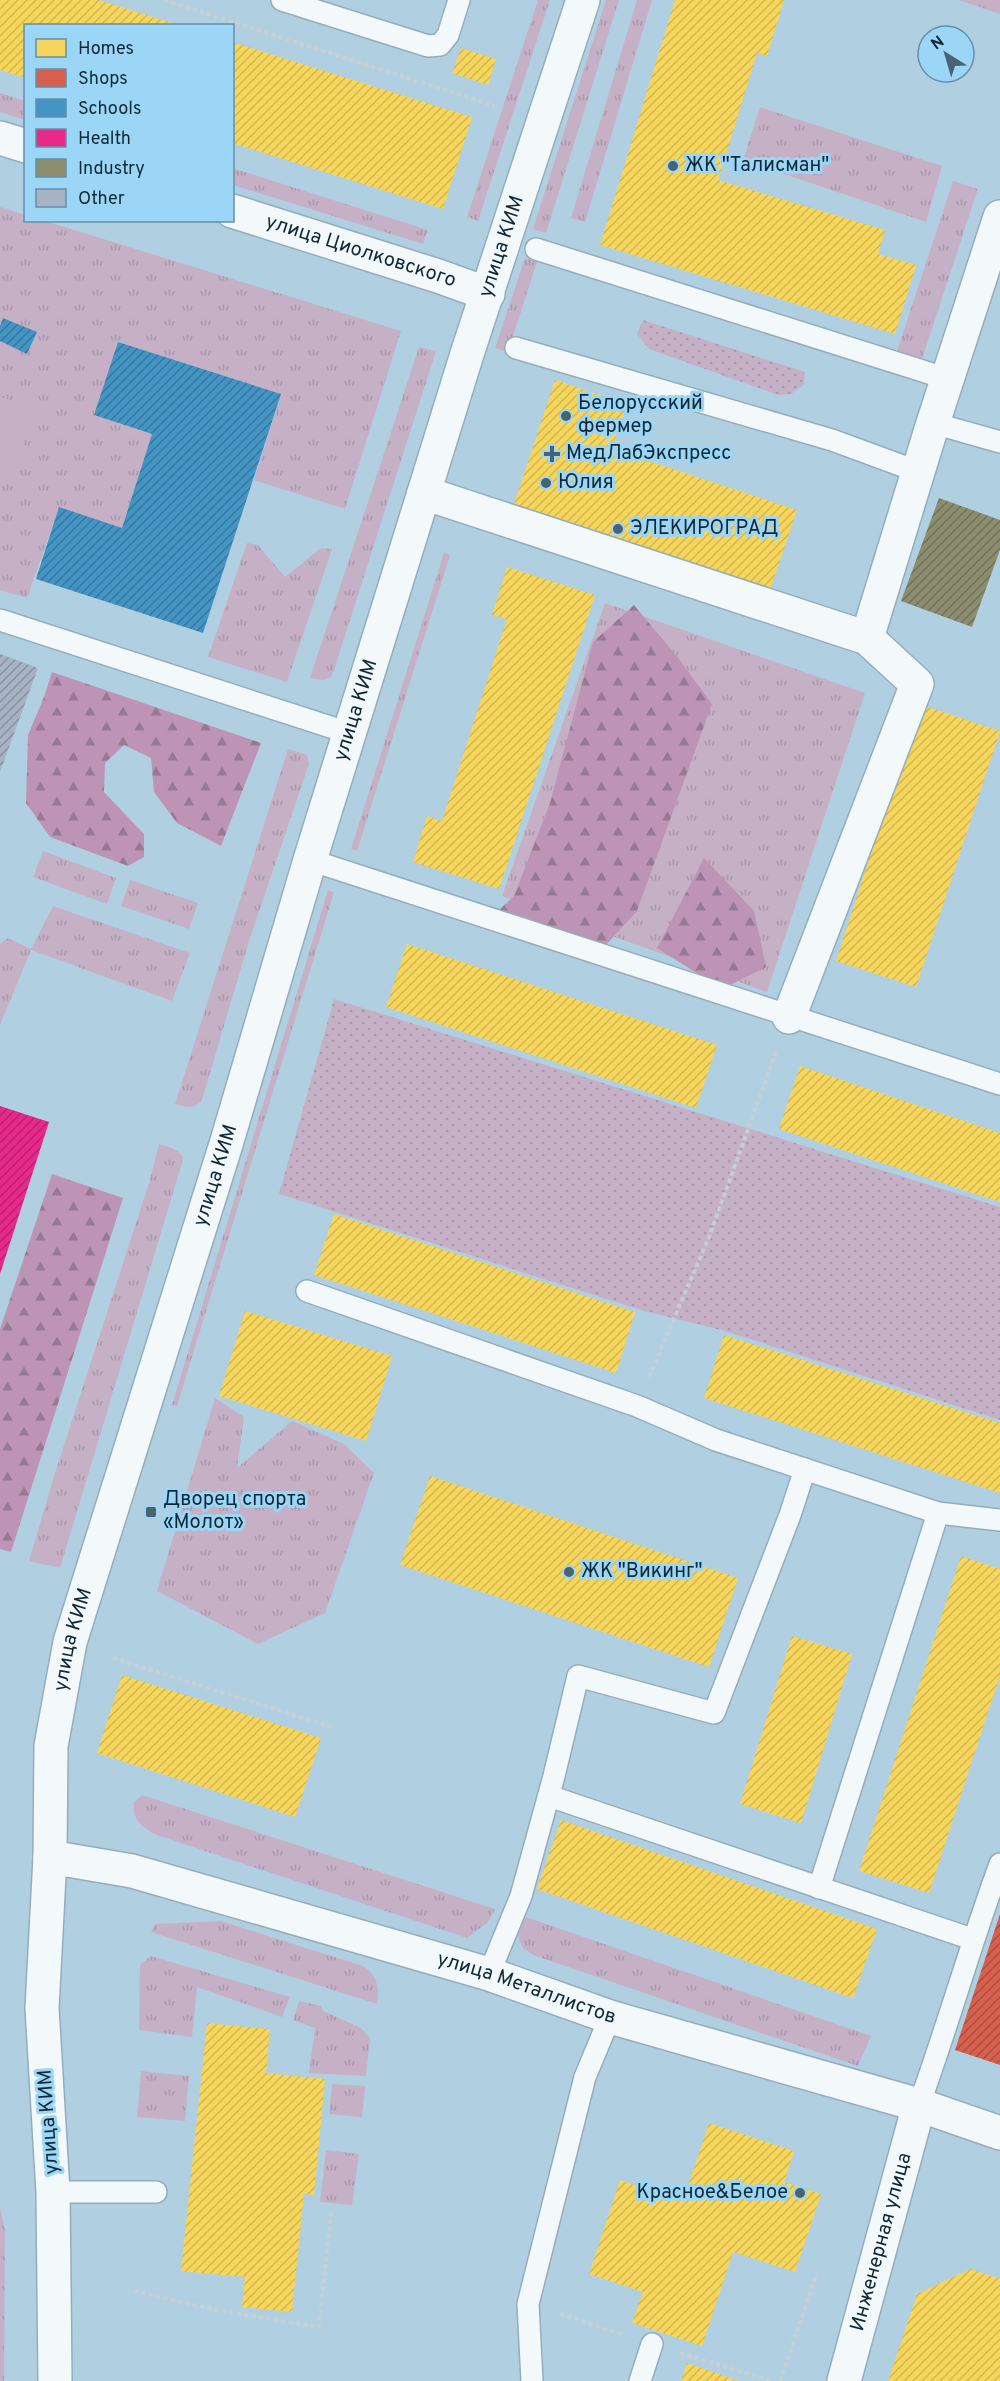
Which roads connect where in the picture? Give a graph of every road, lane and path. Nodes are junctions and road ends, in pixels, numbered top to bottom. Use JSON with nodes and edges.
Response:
{"nodes":[{"id":1,"x":164,"y":0,"type":"edge"},
{"id":2,"x":282,"y":0,"type":"edge"},
{"id":3,"x":459,"y":0,"type":"edge"},
{"id":4,"x":583,"y":0,"type":"edge"},
{"id":5,"x":495,"y":106,"type":"dead end"},
{"id":6,"x":0,"y":138,"type":"edge"},
{"id":7,"x":24,"y":145,"type":"edge"},
{"id":8,"x":234,"y":212,"type":"edge"},
{"id":9,"x":1000,"y":217,"type":"edge"},
{"id":10,"x":536,"y":249,"type":"dead end"},
{"id":11,"x":488,"y":294,"type":"junction"},
{"id":12,"x":516,"y":348,"type":"dead end"},
{"id":13,"x":948,"y":379,"type":"junction"},
{"id":14,"x":933,"y":423,"type":"junction"},
{"id":15,"x":1000,"y":442,"type":"edge"},
{"id":16,"x":919,"y":472,"type":"junction"},
{"id":17,"x":424,"y":493,"type":"junction"},
{"id":18,"x":0,"y":620,"type":"edge"},
{"id":19,"x":867,"y":638,"type":"junction"},
{"id":20,"x":349,"y":733,"type":"junction"},
{"id":21,"x":310,"y":860,"type":"junction"},
{"id":22,"x":789,"y":1017,"type":"junction"},
{"id":23,"x":1000,"y":1084,"type":"edge"},
{"id":24,"x":307,"y":1291,"type":"dead end"},
{"id":25,"x":637,"y":1406,"type":"junction"},
{"id":26,"x":805,"y":1469,"type":"junction"},
{"id":27,"x":938,"y":1513,"type":"junction"},
{"id":28,"x":1000,"y":1520,"type":"edge"},
{"id":29,"x":113,"y":1658,"type":"dead end"},
{"id":30,"x":335,"y":1728,"type":"dead end"},
{"id":31,"x":549,"y":1796,"type":"junction"},
{"id":32,"x":50,"y":1857,"type":"junction"},
{"id":33,"x":1000,"y":1864,"type":"edge"},
{"id":34,"x":819,"y":1888,"type":"junction"},
{"id":35,"x":972,"y":1939,"type":"junction"},
{"id":36,"x":489,"y":1974,"type":"junction"},
{"id":37,"x":610,"y":2017,"type":"junction"},
{"id":38,"x":919,"y":2105,"type":"junction"},
{"id":39,"x":1000,"y":2133,"type":"edge"},
{"id":40,"x":53,"y":2192,"type":"junction"},
{"id":41,"x":156,"y":2192,"type":"dead end"},
{"id":42,"x":331,"y":2213,"type":"dead end"},
{"id":43,"x":817,"y":2273,"type":"dead end"},
{"id":44,"x":134,"y":2291,"type":"dead end"},
{"id":45,"x":528,"y":2304,"type":"junction"},
{"id":46,"x":652,"y":2344,"type":"junction"},
{"id":47,"x":55,"y":2381,"type":"edge"},
{"id":48,"x":532,"y":2381,"type":"edge"},
{"id":49,"x":640,"y":2381,"type":"edge"},
{"id":50,"x":772,"y":2381,"type":"edge"},
{"id":51,"x":780,"y":2381,"type":"edge"},
{"id":52,"x":844,"y":2381,"type":"edge"}],
"edges":[{"from":1,"to":5,"type":"path"},
{"from":2,"to":3,"type":"lane"},
{"from":4,"to":11,"type":"street","name":"улица КИМ"},
{"from":6,"to":7,"type":"street"},
{"from":8,"to":11,"type":"street","name":"улица Циолковского"},
{"from":9,"to":13,"type":"street"},
{"from":10,"to":13,"type":"lane"},
{"from":11,"to":17,"type":"street","name":"улица КИМ"},
{"from":12,"to":16,"type":"lane"},
{"from":13,"to":14,"type":"street"},
{"from":14,"to":15,"type":"lane"},
{"from":14,"to":16,"type":"street"},
{"from":16,"to":19,"type":"street"},
{"from":17,"to":19,"type":"street"},
{"from":17,"to":20,"type":"street","name":"улица КИМ"},
{"from":18,"to":20,"type":"lane"},
{"from":19,"to":22,"type":"street"},
{"from":20,"to":21,"type":"street","name":"улица КИМ"},
{"from":21,"to":22,"type":"lane"},
{"from":21,"to":32,"type":"street","name":"улица КИМ"},
{"from":22,"to":23,"type":"lane"},
{"from":22,"to":25,"type":"path"},
{"from":24,"to":25,"type":"lane"},
{"from":25,"to":26,"type":"lane"},
{"from":26,"to":27,"type":"lane"},
{"from":26,"to":31,"type":"lane"},
{"from":27,"to":28,"type":"lane"},
{"from":27,"to":34,"type":"lane"},
{"from":29,"to":30,"type":"path"},
{"from":31,"to":34,"type":"lane"},
{"from":31,"to":36,"type":"lane"},
{"from":32,"to":36,"type":"street","name":"улица Металлистов"},
{"from":32,"to":40,"type":"street","name":"улица КИМ"},
{"from":33,"to":35,"type":"lane"},
{"from":34,"to":35,"type":"lane"},
{"from":35,"to":38,"type":"lane"},
{"from":36,"to":37,"type":"street","name":"улица Металлистов"},
{"from":37,"to":38,"type":"street","name":"улица Металлистов"},
{"from":37,"to":45,"type":"lane"},
{"from":38,"to":39,"type":"street","name":"улица Металлистов"},
{"from":38,"to":52,"type":"street","name":"Инженерная улица"},
{"from":40,"to":41,"type":"lane"},
{"from":40,"to":47,"type":"street","name":"улица КИМ"},
{"from":42,"to":44,"type":"path"},
{"from":43,"to":51,"type":"path"},
{"from":45,"to":46,"type":"path"},
{"from":45,"to":48,"type":"lane"},
{"from":46,"to":49,"type":"lane"},
{"from":46,"to":50,"type":"path"}]}
